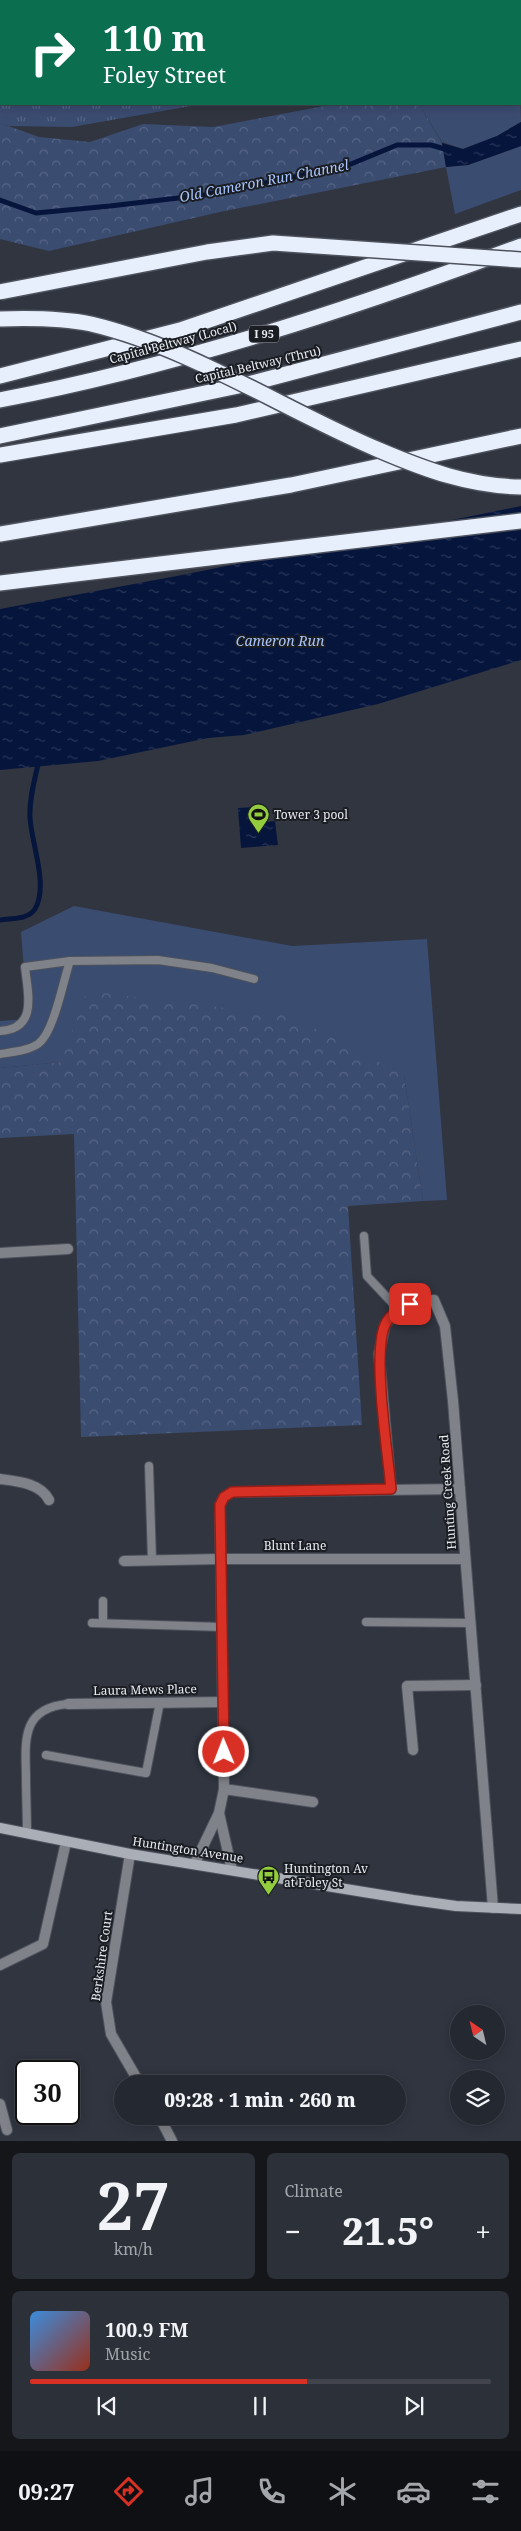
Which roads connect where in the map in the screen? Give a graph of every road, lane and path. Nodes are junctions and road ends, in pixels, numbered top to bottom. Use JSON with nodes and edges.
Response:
{"nodes":[{"id":1,"x":521,"y":214,"type":"edge"},
{"id":2,"x":521,"y":246,"type":"edge"},
{"id":3,"x":521,"y":260,"type":"edge"},
{"id":4,"x":0,"y":292,"type":"edge"},
{"id":5,"x":521,"y":312,"type":"edge"},
{"id":6,"x":0,"y":319,"type":"edge"},
{"id":7,"x":521,"y":349,"type":"edge"},
{"id":8,"x":0,"y":376,"type":"edge"},
{"id":9,"x":0,"y":400,"type":"edge"},
{"id":10,"x":0,"y":436,"type":"edge"},
{"id":11,"x":521,"y":436,"type":"edge"},
{"id":12,"x":0,"y":455,"type":"edge"},
{"id":13,"x":521,"y":487,"type":"edge"},
{"id":14,"x":521,"y":521,"type":"edge"},
{"id":15,"x":0,"y":534,"type":"edge"},
{"id":16,"x":0,"y":583,"type":"edge"},
{"id":17,"x":70,"y":961,"type":"junction"},
{"id":18,"x":254,"y":979,"type":"dead end"},
{"id":19,"x":0,"y":1030,"type":"edge"},
{"id":20,"x":0,"y":1054,"type":"edge"},
{"id":21,"x":364,"y":1236,"type":"dead end"},
{"id":22,"x":68,"y":1249,"type":"dead end"},
{"id":23,"x":0,"y":1253,"type":"edge"},
{"id":24,"x":398,"y":1309,"type":"junction"},
{"id":25,"x":149,"y":1466,"type":"dead end"},
{"id":26,"x":0,"y":1479,"type":"edge"},
{"id":27,"x":460,"y":1488,"type":"junction"},
{"id":28,"x":391,"y":1489,"type":"junction"},
{"id":29,"x":49,"y":1500,"type":"dead end"},
{"id":30,"x":220,"y":1559,"type":"junction"},
{"id":31,"x":465,"y":1559,"type":"junction"},
{"id":32,"x":152,"y":1560,"type":"junction"},
{"id":33,"x":124,"y":1561,"type":"dead end"},
{"id":34,"x":103,"y":1601,"type":"dead end"},
{"id":35,"x":366,"y":1622,"type":"dead end"},
{"id":36,"x":92,"y":1623,"type":"dead end"},
{"id":37,"x":103,"y":1623,"type":"junction"},
{"id":38,"x":470,"y":1623,"type":"junction"},
{"id":39,"x":222,"y":1627,"type":"junction"},
{"id":40,"x":476,"y":1685,"type":"junction"},
{"id":41,"x":160,"y":1702,"type":"junction"},
{"id":42,"x":223,"y":1702,"type":"junction"},
{"id":43,"x":68,"y":1704,"type":"joint"},
{"id":44,"x":412,"y":1750,"type":"dead end"},
{"id":45,"x":46,"y":1755,"type":"dead end"},
{"id":46,"x":224,"y":1789,"type":"junction"},
{"id":47,"x":313,"y":1802,"type":"dead end"},
{"id":48,"x":219,"y":1813,"type":"junction"},
{"id":49,"x":0,"y":1828,"type":"edge"},
{"id":50,"x":27,"y":1834,"type":"junction"},
{"id":51,"x":66,"y":1842,"type":"junction"},
{"id":52,"x":130,"y":1854,"type":"junction"},
{"id":53,"x":195,"y":1863,"type":"junction"},
{"id":54,"x":232,"y":1870,"type":"junction"},
{"id":55,"x":493,"y":1908,"type":"junction"},
{"id":56,"x":521,"y":1909,"type":"edge"},
{"id":57,"x":0,"y":1965,"type":"edge"},
{"id":58,"x":135,"y":2075,"type":"edge"},
{"id":59,"x":0,"y":2104,"type":"edge"},
{"id":60,"x":164,"y":2125,"type":"edge"},
{"id":61,"x":7,"y":2130,"type":"dead end"},
{"id":62,"x":172,"y":2141,"type":"edge"}],
"edges":[{"from":1,"to":8,"type":"highway"},
{"from":2,"to":9,"type":"highway","name":"Capital Beltway (Local)","number":"I 95"},
{"from":3,"to":4,"type":"highway","bridge":true},
{"from":5,"to":10,"type":"highway","name":"Capital Beltway (Thru)"},
{"from":6,"to":13,"type":"highway","bridge":true},
{"from":7,"to":12,"type":"highway"},
{"from":11,"to":15,"type":"highway"},
{"from":14,"to":16,"type":"highway"},
{"from":17,"to":18,"type":"lane"},
{"from":17,"to":19,"type":"lane"},
{"from":17,"to":20,"type":"lane"},
{"from":21,"to":24,"type":"lane"},
{"from":22,"to":23,"type":"street"},
{"from":24,"to":27,"type":"street","name":"Hunting Creek Road"},
{"from":24,"to":28,"type":"street"},
{"from":25,"to":32,"type":"lane"},
{"from":26,"to":29,"type":"street"},
{"from":27,"to":28,"type":"street"},
{"from":27,"to":31,"type":"street","name":"Hunting Creek Road"},
{"from":28,"to":30,"type":"street"},
{"from":30,"to":31,"type":"street","name":"Blunt Lane"},
{"from":30,"to":32,"type":"street","name":"Blunt Lane"},
{"from":30,"to":39,"type":"street"},
{"from":31,"to":38,"type":"street","name":"Hunting Creek Road"},
{"from":32,"to":33,"type":"street","name":"Blunt Lane"},
{"from":34,"to":37,"type":"lane"},
{"from":35,"to":38,"type":"lane"},
{"from":36,"to":37,"type":"lane"},
{"from":37,"to":39,"type":"lane"},
{"from":38,"to":40,"type":"street","name":"Hunting Creek Road"},
{"from":39,"to":42,"type":"street"},
{"from":40,"to":44,"type":"street"},
{"from":40,"to":55,"type":"street","name":"Hunting Creek Road"},
{"from":41,"to":42,"type":"street","name":"Laura Mews Place"},
{"from":41,"to":43,"type":"street","name":"Laura Mews Place"},
{"from":41,"to":45,"type":"lane"},
{"from":42,"to":46,"type":"street"},
{"from":43,"to":50,"type":"lane"},
{"from":46,"to":47,"type":"street"},
{"from":46,"to":48,"type":"street"},
{"from":48,"to":53,"type":"street"},
{"from":48,"to":54,"type":"street"},
{"from":49,"to":50,"type":"main road","name":"Huntington Avenue"},
{"from":50,"to":51,"type":"main road","name":"Huntington Avenue"},
{"from":51,"to":52,"type":"main road","name":"Huntington Avenue"},
{"from":51,"to":57,"type":"street"},
{"from":52,"to":53,"type":"main road","name":"Huntington Avenue"},
{"from":52,"to":58,"type":"street","name":"Berkshire Court"},
{"from":53,"to":54,"type":"main road","name":"Huntington Avenue"},
{"from":54,"to":55,"type":"main road","name":"Huntington Avenue"},
{"from":55,"to":56,"type":"main road","name":"Huntington Avenue"},
{"from":59,"to":61,"type":"street"},
{"from":60,"to":62,"type":"street"}]}
